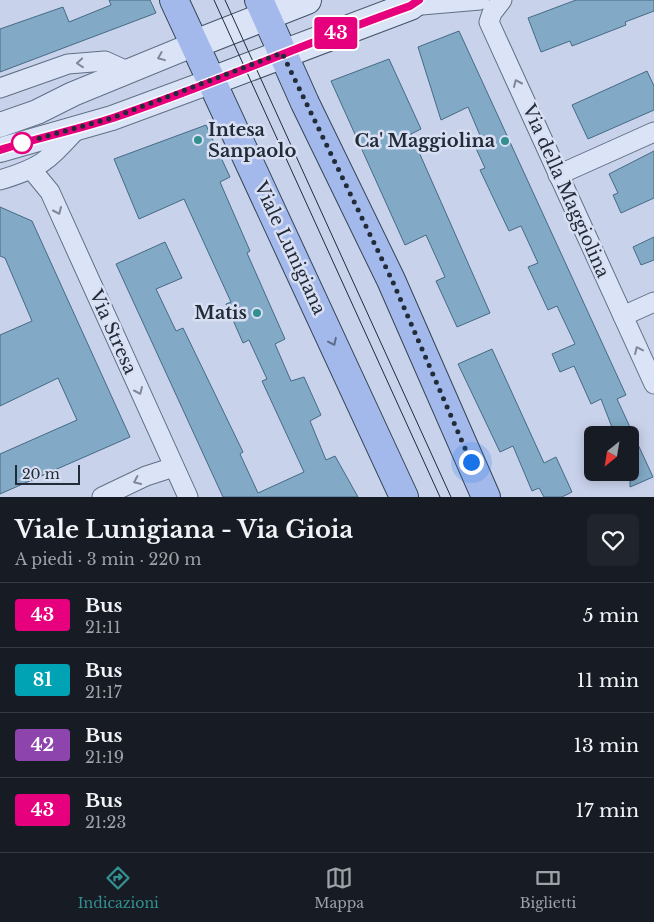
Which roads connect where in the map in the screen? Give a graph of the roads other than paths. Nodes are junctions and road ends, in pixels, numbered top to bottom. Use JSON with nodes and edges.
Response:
{"nodes":[{"id":1,"x":174,"y":0,"type":"edge"},
{"id":2,"x":307,"y":0,"type":"edge"},
{"id":3,"x":480,"y":0,"type":"edge"},
{"id":4,"x":502,"y":0,"type":"edge"},
{"id":5,"x":414,"y":3,"type":"edge"},
{"id":6,"x":262,"y":8,"type":"edge"},
{"id":7,"x":195,"y":44,"type":"junction"},
{"id":8,"x":282,"y":53,"type":"junction"},
{"id":9,"x":127,"y":71,"type":"junction"},
{"id":10,"x":212,"y":81,"type":"junction"},
{"id":11,"x":0,"y":88,"type":"edge"},
{"id":12,"x":0,"y":125,"type":"edge"},
{"id":13,"x":78,"y":129,"type":"junction"},
{"id":14,"x":654,"y":132,"type":"edge"},
{"id":15,"x":0,"y":150,"type":"edge"},
{"id":16,"x":32,"y":170,"type":"junction"},
{"id":17,"x":558,"y":175,"type":"junction"},
{"id":18,"x":0,"y":180,"type":"edge"},
{"id":19,"x":654,"y":302,"type":"edge"},
{"id":20,"x":623,"y":316,"type":"junction"},
{"id":21,"x":654,"y":384,"type":"edge"},
{"id":22,"x":174,"y":467,"type":"junction"},
{"id":23,"x":102,"y":497,"type":"edge"},
{"id":24,"x":188,"y":497,"type":"edge"},
{"id":25,"x":404,"y":497,"type":"edge"},
{"id":26,"x":486,"y":497,"type":"edge"}],
"edges":[{"from":1,"to":7,"type":"main road","name":"Viale Lunigiana"},
{"from":2,"to":6,"type":"main road"},
{"from":3,"to":5,"type":"street"},
{"from":17,"to":4,"type":"street","name":"Via della Maggiolina","one_way":true},
{"from":5,"to":8,"type":"main road"},
{"from":6,"to":7,"type":"main road"},
{"from":6,"to":8,"type":"main road"},
{"from":7,"to":9,"type":"street","one_way":true},
{"from":7,"to":10,"type":"main road","name":"Viale Lunigiana"},
{"from":8,"to":10,"type":"main road"},
{"from":8,"to":26,"type":"main road"},
{"from":9,"to":11,"type":"street","one_way":true},
{"from":9,"to":12,"type":"street"},
{"from":10,"to":13,"type":"street"},
{"from":10,"to":25,"type":"main road","name":"Viale Lunigiana","one_way":true},
{"from":13,"to":15,"type":"street"},
{"from":13,"to":16,"type":"street"},
{"from":14,"to":17,"type":"street"},
{"from":16,"to":18,"type":"street"},
{"from":16,"to":22,"type":"street","name":"Via Stresa","one_way":true},
{"from":17,"to":20,"type":"street","name":"Via della Maggiolina"},
{"from":19,"to":20,"type":"street"},
{"from":21,"to":20,"type":"street","name":"Via della Maggiolina","one_way":true},
{"from":22,"to":23,"type":"street","one_way":true},
{"from":22,"to":24,"type":"street","name":"Via Stresa"}]}
